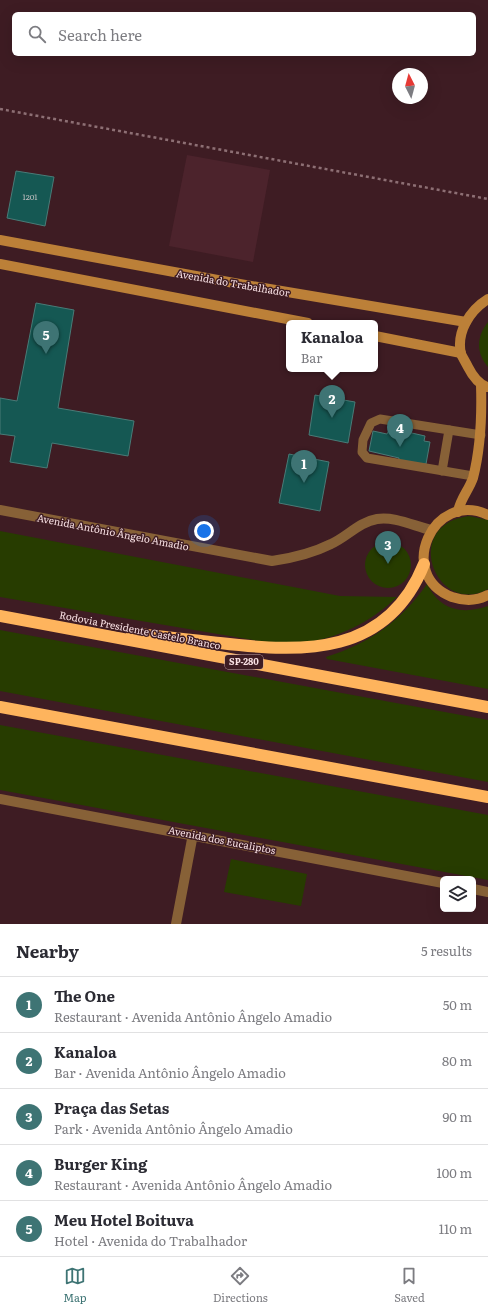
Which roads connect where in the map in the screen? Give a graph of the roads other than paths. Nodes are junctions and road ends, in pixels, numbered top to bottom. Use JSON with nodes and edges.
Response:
{"nodes":[{"id":1,"x":0,"y":240,"type":"edge"},
{"id":2,"x":0,"y":264,"type":"edge"},
{"id":3,"x":488,"y":299,"type":"edge"},
{"id":4,"x":292,"y":320,"type":"edge"},
{"id":5,"x":466,"y":322,"type":"junction"},
{"id":6,"x":378,"y":337,"type":"edge"},
{"id":7,"x":461,"y":353,"type":"junction"},
{"id":8,"x":485,"y":386,"type":"edge"},
{"id":9,"x":449,"y":430,"type":"junction"},
{"id":10,"x":481,"y":435,"type":"junction"},
{"id":11,"x":442,"y":471,"type":"junction"},
{"id":12,"x":473,"y":476,"type":"junction"},
{"id":13,"x":0,"y":510,"type":"edge"},
{"id":14,"x":458,"y":512,"type":"junction"},
{"id":15,"x":488,"y":515,"type":"edge"},
{"id":16,"x":431,"y":530,"type":"junction"},
{"id":17,"x":424,"y":564,"type":"junction"},
{"id":18,"x":488,"y":595,"type":"edge"},
{"id":19,"x":0,"y":616,"type":"edge"},
{"id":20,"x":31,"y":622,"type":"junction"},
{"id":21,"x":0,"y":707,"type":"edge"},
{"id":22,"x":488,"y":707,"type":"edge"},
{"id":23,"x":488,"y":797,"type":"edge"},
{"id":24,"x":0,"y":799,"type":"edge"},
{"id":25,"x":193,"y":834,"type":"junction"},
{"id":26,"x":440,"y":882,"type":"edge"},
{"id":27,"x":476,"y":890,"type":"edge"},
{"id":28,"x":488,"y":892,"type":"edge"},
{"id":29,"x":176,"y":924,"type":"edge"}],
"edges":[{"from":1,"to":5,"type":"street","name":"Avenida do Trabalhador"},
{"from":2,"to":4,"type":"street"},
{"from":3,"to":5,"type":"street"},
{"from":5,"to":7,"type":"street"},
{"from":6,"to":7,"type":"street"},
{"from":7,"to":8,"type":"street"},
{"from":8,"to":10,"type":"street"},
{"from":9,"to":10,"type":"lane"},
{"from":9,"to":11,"type":"lane"},
{"from":9,"to":11,"type":"lane"},
{"from":10,"to":12,"type":"street"},
{"from":11,"to":12,"type":"lane"},
{"from":12,"to":14,"type":"street"},
{"from":13,"to":16,"type":"street","name":"Avenida Antônio Ângelo Amadio"},
{"from":14,"to":15,"type":"street"},
{"from":14,"to":16,"type":"street"},
{"from":16,"to":17,"type":"street"},
{"from":17,"to":18,"type":"street"},
{"from":17,"to":20,"type":"highway"},
{"from":19,"to":20,"type":"highway","name":"Rodovia Presidente Castelo Branco","number":"SP-280"},
{"from":20,"to":22,"type":"highway","name":"Rodovia Presidente Castelo Branco","number":"SP-280"},
{"from":21,"to":23,"type":"highway"},
{"from":24,"to":25,"type":"street","name":"Avenida dos Eucaliptos"},
{"from":25,"to":26,"type":"street","name":"Avenida dos Eucaliptos"},
{"from":25,"to":29,"type":"street"},
{"from":27,"to":28,"type":"street"}]}
